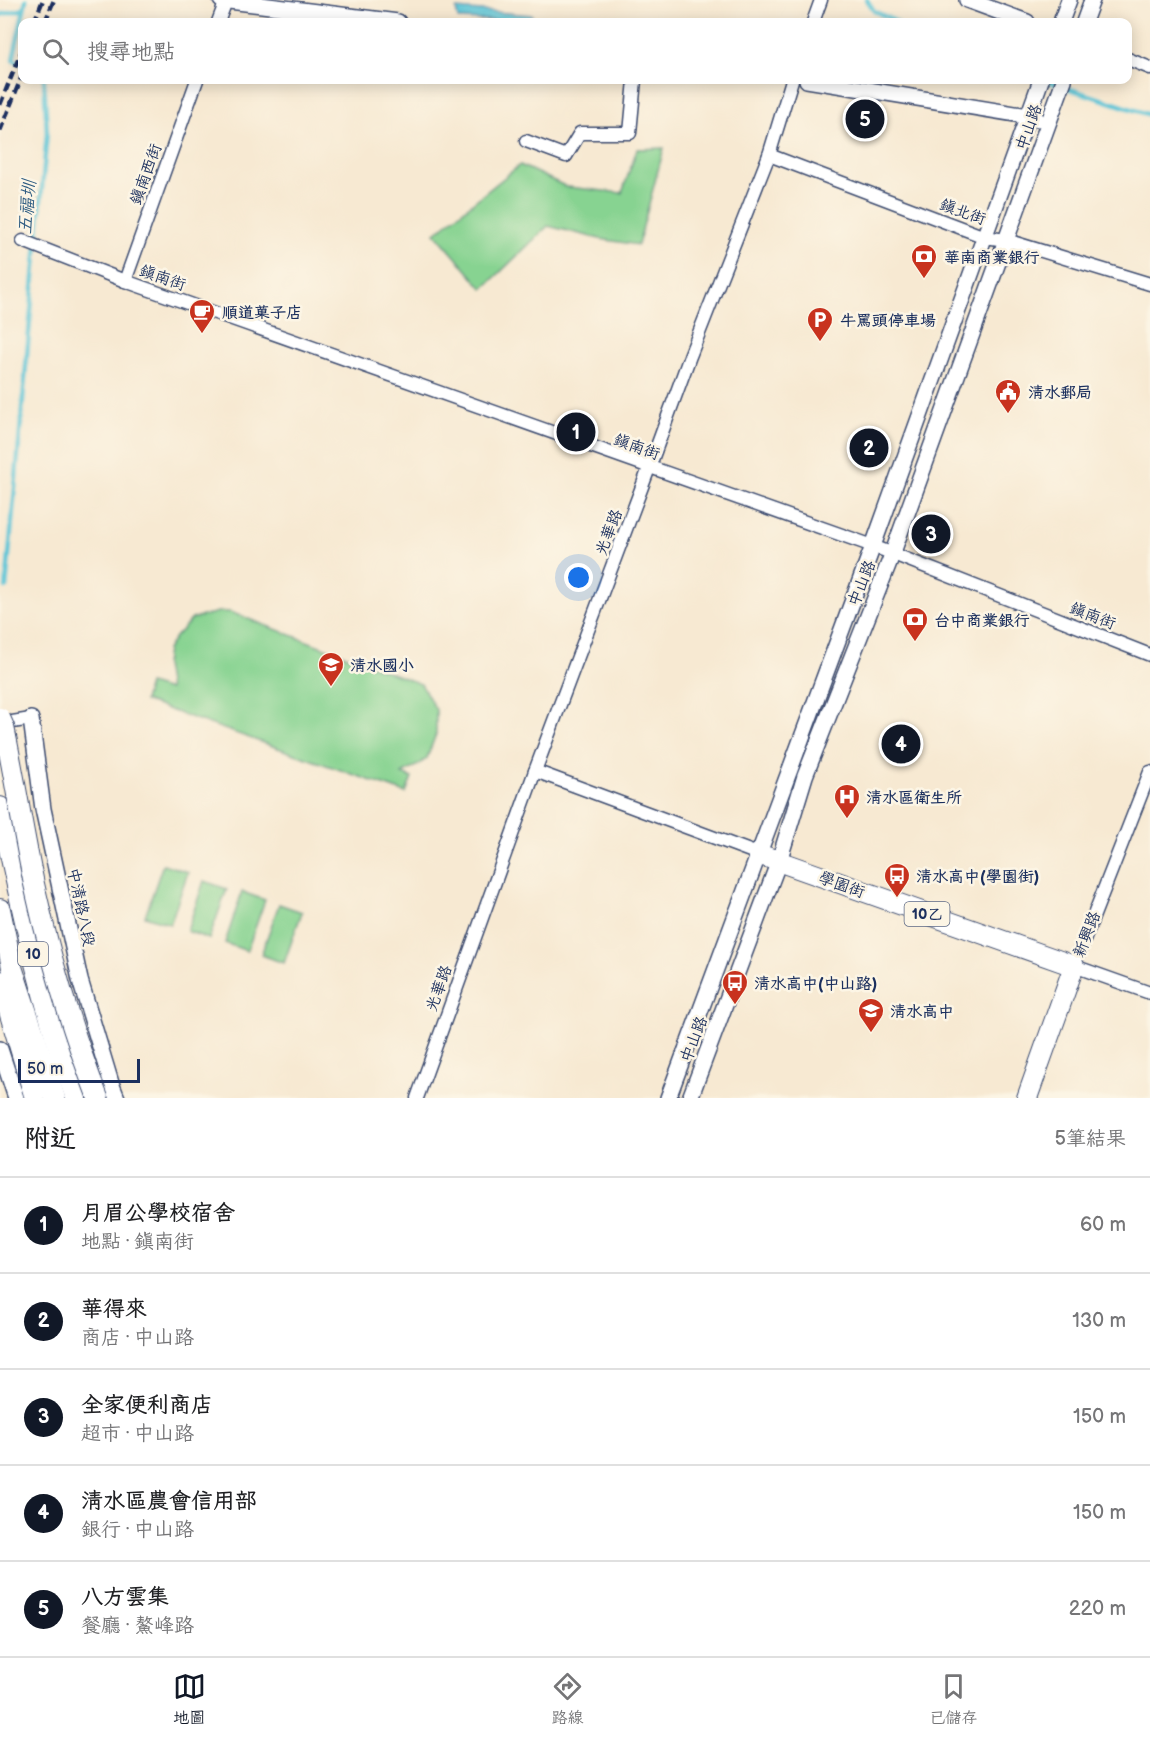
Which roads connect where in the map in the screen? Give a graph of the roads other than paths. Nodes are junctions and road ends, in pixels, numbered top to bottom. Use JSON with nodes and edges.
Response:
{"nodes":[{"id":1,"x":221,"y":0,"type":"edge"},
{"id":2,"x":821,"y":0,"type":"edge"},
{"id":3,"x":967,"y":0,"type":"edge"},
{"id":4,"x":1069,"y":0,"type":"edge"},
{"id":5,"x":1092,"y":0,"type":"edge"},
{"id":6,"x":226,"y":1,"type":"edge"},
{"id":7,"x":220,"y":18,"type":"edge"},
{"id":8,"x":365,"y":18,"type":"edge"},
{"id":9,"x":814,"y":18,"type":"edge"},
{"id":10,"x":1016,"y":18,"type":"edge"},
{"id":11,"x":1062,"y":18,"type":"edge"},
{"id":12,"x":1085,"y":18,"type":"edge"},
{"id":13,"x":1132,"y":61,"type":"edge"},
{"id":14,"x":1150,"y":68,"type":"edge"},
{"id":15,"x":196,"y":84,"type":"edge"},
{"id":16,"x":635,"y":84,"type":"edge"},
{"id":17,"x":791,"y":84,"type":"edge"},
{"id":18,"x":832,"y":84,"type":"edge"},
{"id":19,"x":1040,"y":84,"type":"edge"},
{"id":20,"x":1063,"y":84,"type":"edge"},
{"id":21,"x":1028,"y":116,"type":"junction"},
{"id":22,"x":1048,"y":124,"type":"junction"},
{"id":23,"x":526,"y":141,"type":"dead end"},
{"id":24,"x":769,"y":155,"type":"junction"},
{"id":25,"x":985,"y":237,"type":"junction"},
{"id":26,"x":1006,"y":240,"type":"junction"},
{"id":27,"x":26,"y":243,"type":"dead end"},
{"id":28,"x":125,"y":281,"type":"junction"},
{"id":29,"x":1150,"y":284,"type":"edge"},
{"id":30,"x":649,"y":468,"type":"junction"},
{"id":31,"x":873,"y":546,"type":"junction"},
{"id":32,"x":892,"y":555,"type":"junction"},
{"id":33,"x":1150,"y":655,"type":"edge"},
{"id":34,"x":0,"y":718,"type":"edge"},
{"id":35,"x":31,"y":719,"type":"joint"},
{"id":36,"x":0,"y":724,"type":"edge"},
{"id":37,"x":535,"y":771,"type":"junction"},
{"id":38,"x":1150,"y":772,"type":"edge"},
{"id":39,"x":0,"y":807,"type":"edge"},
{"id":40,"x":758,"y":854,"type":"junction"},
{"id":41,"x":779,"y":861,"type":"junction"},
{"id":42,"x":0,"y":909,"type":"edge"},
{"id":43,"x":1074,"y":966,"type":"junction"},
{"id":44,"x":0,"y":981,"type":"edge"},
{"id":45,"x":1150,"y":993,"type":"edge"},
{"id":46,"x":0,"y":1049,"type":"edge"},
{"id":47,"x":16,"y":1098,"type":"edge"},
{"id":48,"x":36,"y":1098,"type":"edge"},
{"id":49,"x":55,"y":1098,"type":"edge"},
{"id":50,"x":76,"y":1098,"type":"edge"},
{"id":51,"x":98,"y":1098,"type":"edge"},
{"id":52,"x":117,"y":1098,"type":"edge"},
{"id":53,"x":417,"y":1098,"type":"edge"},
{"id":54,"x":668,"y":1098,"type":"edge"},
{"id":55,"x":690,"y":1098,"type":"edge"},
{"id":56,"x":1028,"y":1098,"type":"edge"}],
"edges":[{"from":1,"to":6,"type":"street"},
{"from":2,"to":9,"type":"street"},
{"from":3,"to":10,"type":"street"},
{"from":4,"to":11,"type":"street"},
{"from":5,"to":12,"type":"street"},
{"from":6,"to":7,"type":"street"},
{"from":6,"to":8,"type":"street"},
{"from":13,"to":14,"type":"street"},
{"from":15,"to":28,"type":"street","name":"鎮南西街"},
{"from":16,"to":23,"type":"street"},
{"from":17,"to":24,"type":"street","name":"光華路"},
{"from":18,"to":21,"type":"street"},
{"from":19,"to":21,"type":"street","name":"中山路"},
{"from":20,"to":22,"type":"street","name":"中山路"},
{"from":21,"to":22,"type":"street"},
{"from":21,"to":25,"type":"street","name":"中山路"},
{"from":22,"to":26,"type":"street","name":"中山路"},
{"from":24,"to":25,"type":"street","name":"鎮北街"},
{"from":24,"to":30,"type":"street","name":"光華路"},
{"from":25,"to":26,"type":"street","name":"鎮北街"},
{"from":25,"to":31,"type":"street","name":"中山路"},
{"from":26,"to":29,"type":"street","name":"鎮北街"},
{"from":26,"to":32,"type":"street","name":"中山路"},
{"from":27,"to":28,"type":"street","name":"鎮南街"},
{"from":28,"to":30,"type":"street","name":"鎮南街"},
{"from":30,"to":31,"type":"street","name":"鎮南街"},
{"from":30,"to":37,"type":"street","name":"光華路"},
{"from":31,"to":32,"type":"street","name":"鎮南街"},
{"from":31,"to":40,"type":"street","name":"中山路"},
{"from":32,"to":33,"type":"street","name":"鎮南街"},
{"from":32,"to":41,"type":"street","name":"中山路"},
{"from":34,"to":51,"type":"main road","bridge":true},
{"from":35,"to":36,"type":"street"},
{"from":35,"to":52,"type":"street","name":"中清路八段"},
{"from":37,"to":40,"type":"street","name":"學園街"},
{"from":37,"to":53,"type":"street","name":"光華路"},
{"from":38,"to":43,"type":"street","name":"新興路"},
{"from":39,"to":50,"type":"main road","number":"10"},
{"from":40,"to":41,"type":"main road","name":"學園街","number":"10乙"},
{"from":40,"to":54,"type":"street","name":"中山路"},
{"from":41,"to":43,"type":"main road","name":"學園街","number":"10乙"},
{"from":41,"to":55,"type":"street","name":"中山路"},
{"from":42,"to":49,"type":"main road","number":"10"},
{"from":43,"to":45,"type":"street","name":"學園街"},
{"from":43,"to":56,"type":"main road","name":"新興路"},
{"from":44,"to":48,"type":"main road"},
{"from":46,"to":47,"type":"street"}]}
